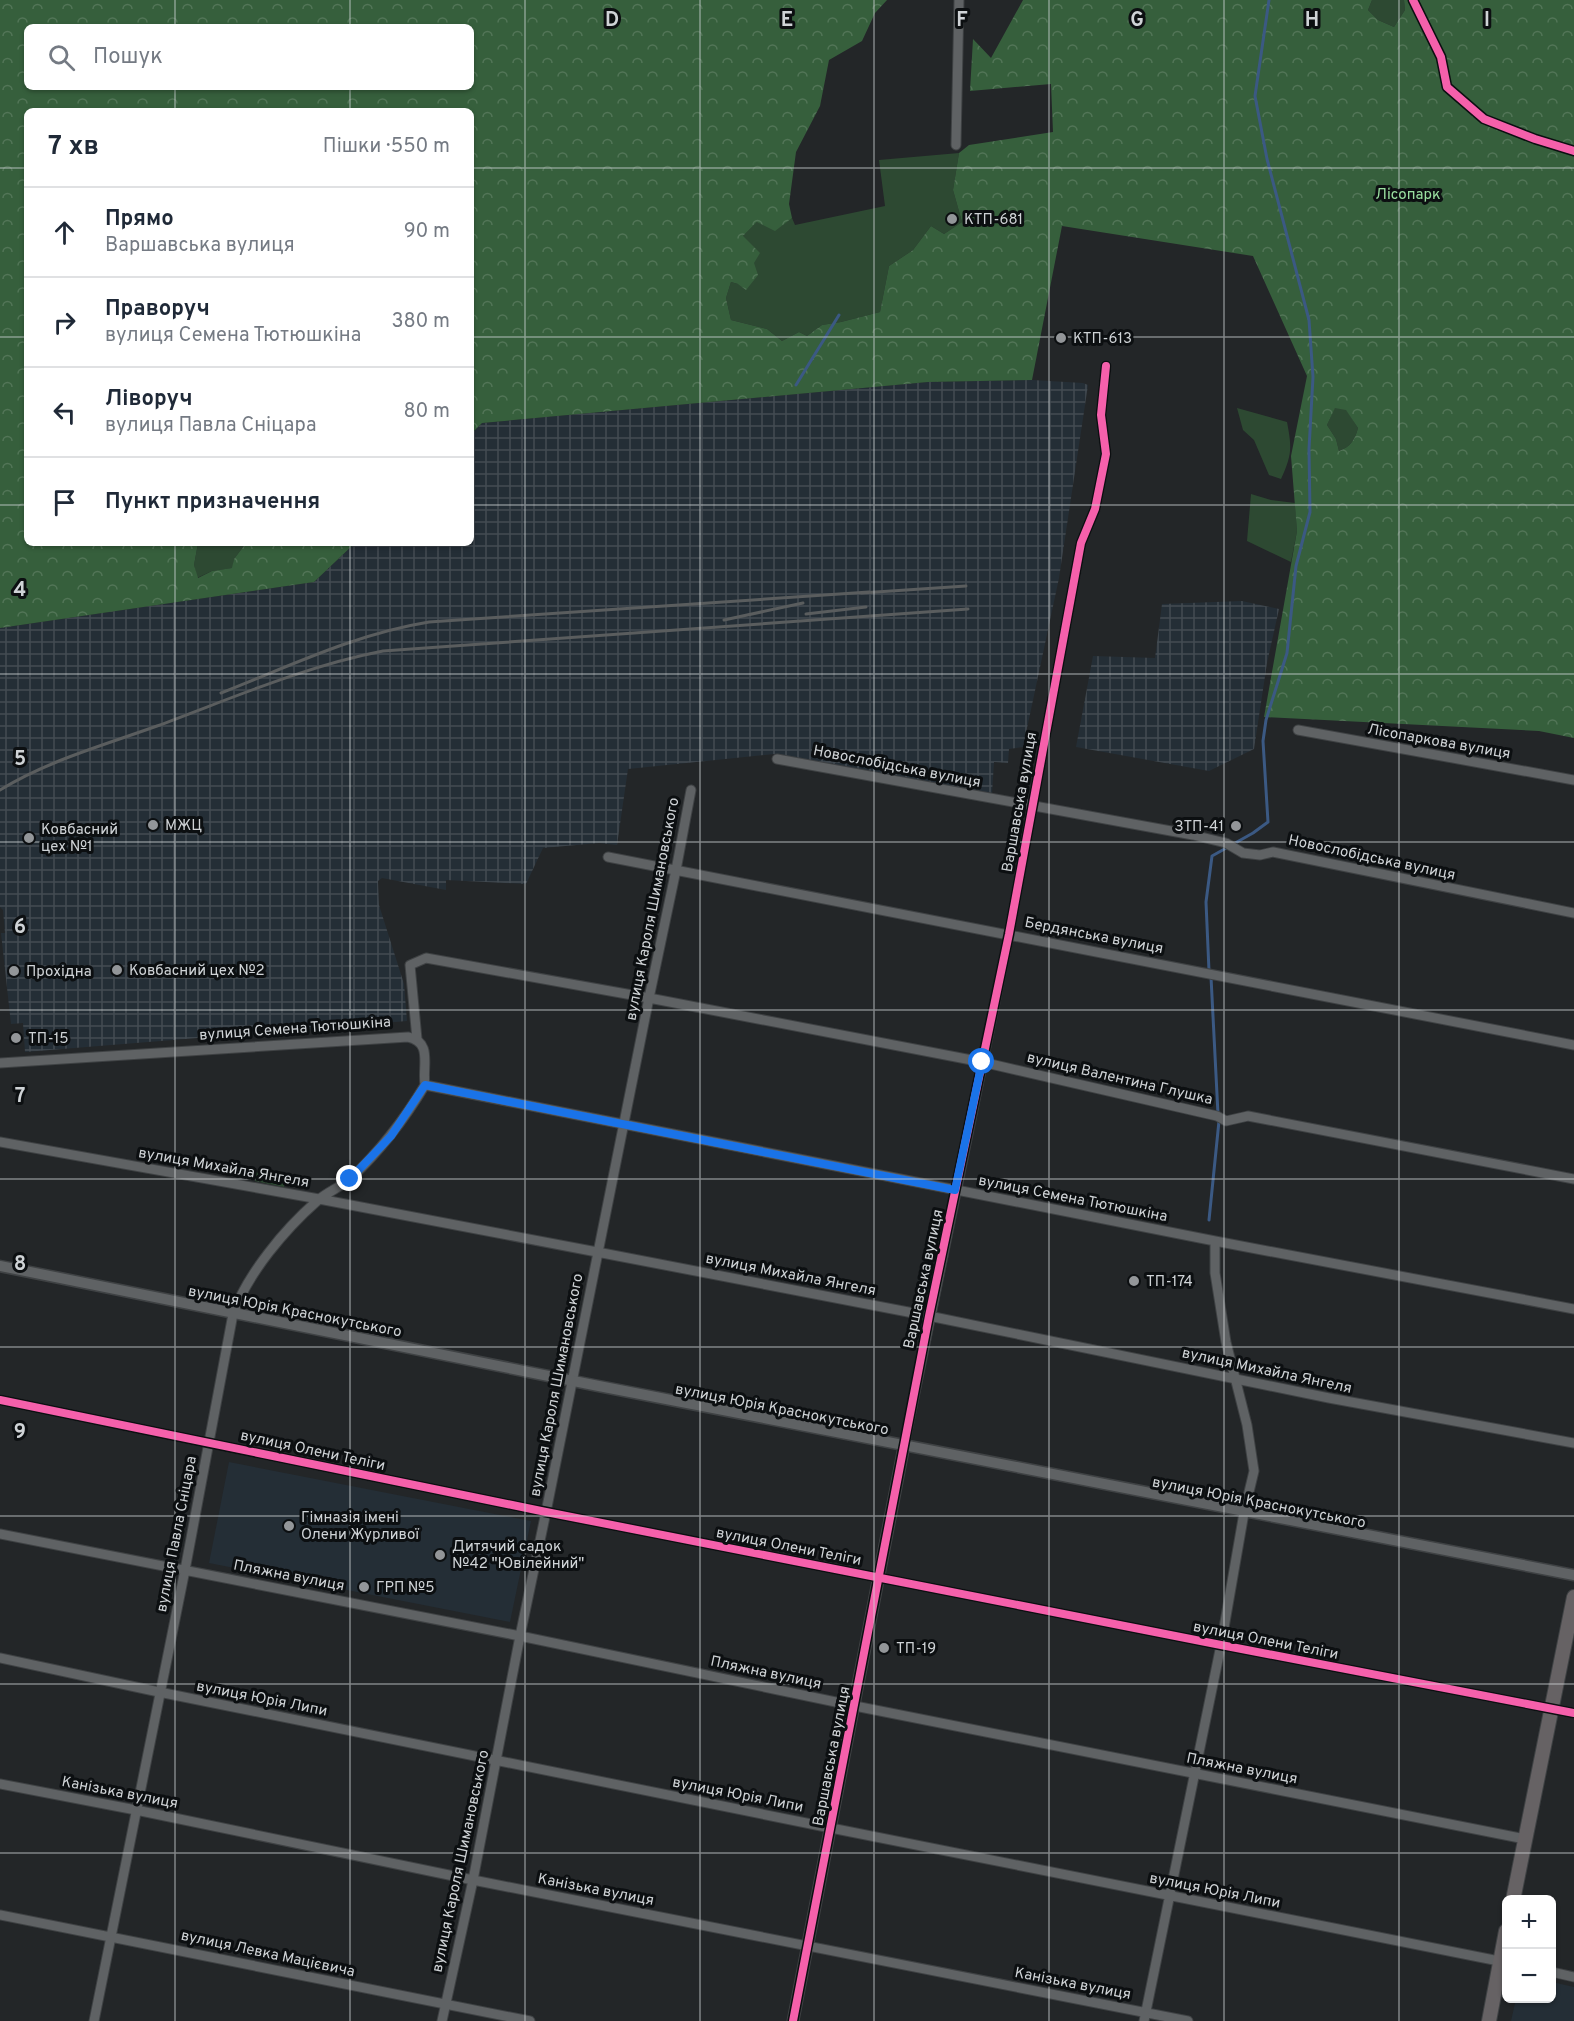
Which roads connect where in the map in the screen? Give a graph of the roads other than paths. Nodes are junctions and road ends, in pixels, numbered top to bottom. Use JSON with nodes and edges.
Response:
{"nodes":[{"id":1,"x":959,"y":0,"type":"edge"},
{"id":2,"x":956,"y":145,"type":"dead end"},
{"id":3,"x":1106,"y":366,"type":"dead end"},
{"id":4,"x":1298,"y":730,"type":"dead end"},
{"id":5,"x":777,"y":759,"type":"dead end"},
{"id":6,"x":1574,"y":780,"type":"edge"},
{"id":7,"x":691,"y":790,"type":"dead end"},
{"id":8,"x":1032,"y":806,"type":"junction"},
{"id":9,"x":608,"y":857,"type":"dead end"},
{"id":10,"x":676,"y":870,"type":"junction"},
{"id":11,"x":1574,"y":913,"type":"edge"},
{"id":12,"x":1009,"y":934,"type":"junction"},
{"id":13,"x":649,"y":998,"type":"junction"},
{"id":14,"x":417,"y":1039,"type":"junction"},
{"id":15,"x":1574,"y":1045,"type":"edge"},
{"id":16,"x":982,"y":1062,"type":"junction"},
{"id":17,"x":0,"y":1063,"type":"edge"},
{"id":18,"x":425,"y":1085,"type":"junction"},
{"id":19,"x":624,"y":1126,"type":"junction"},
{"id":20,"x":0,"y":1142,"type":"edge"},
{"id":21,"x":1574,"y":1179,"type":"edge"},
{"id":22,"x":955,"y":1190,"type":"junction"},
{"id":23,"x":319,"y":1199,"type":"junction"},
{"id":24,"x":1215,"y":1241,"type":"junction"},
{"id":25,"x":597,"y":1252,"type":"junction"},
{"id":26,"x":0,"y":1266,"type":"edge"},
{"id":27,"x":1574,"y":1309,"type":"edge"},
{"id":28,"x":233,"y":1314,"type":"junction"},
{"id":29,"x":929,"y":1316,"type":"junction"},
{"id":30,"x":1235,"y":1378,"type":"junction"},
{"id":31,"x":572,"y":1382,"type":"junction"},
{"id":32,"x":0,"y":1400,"type":"edge"},
{"id":33,"x":210,"y":1443,"type":"junction"},
{"id":34,"x":1574,"y":1443,"type":"edge"},
{"id":35,"x":904,"y":1446,"type":"junction"},
{"id":36,"x":546,"y":1512,"type":"junction"},
{"id":37,"x":1244,"y":1513,"type":"junction"},
{"id":38,"x":0,"y":1534,"type":"edge"},
{"id":39,"x":185,"y":1570,"type":"junction"},
{"id":40,"x":1574,"y":1575,"type":"edge"},
{"id":41,"x":880,"y":1577,"type":"junction"},
{"id":42,"x":1574,"y":1597,"type":"edge"},
{"id":43,"x":520,"y":1636,"type":"junction"},
{"id":44,"x":1221,"y":1645,"type":"junction"},
{"id":45,"x":0,"y":1658,"type":"edge"},
{"id":46,"x":159,"y":1692,"type":"junction"},
{"id":47,"x":855,"y":1706,"type":"junction"},
{"id":48,"x":1551,"y":1708,"type":"junction"},
{"id":49,"x":1574,"y":1713,"type":"edge"},
{"id":50,"x":496,"y":1760,"type":"junction"},
{"id":51,"x":1195,"y":1774,"type":"junction"},
{"id":52,"x":0,"y":1784,"type":"edge"},
{"id":53,"x":136,"y":1810,"type":"junction"},
{"id":54,"x":831,"y":1828,"type":"junction"},
{"id":55,"x":1525,"y":1839,"type":"junction"},
{"id":56,"x":473,"y":1880,"type":"junction"},
{"id":57,"x":1514,"y":1895,"type":"edge"},
{"id":58,"x":1169,"y":1896,"type":"junction"},
{"id":59,"x":0,"y":1915,"type":"edge"},
{"id":60,"x":112,"y":1936,"type":"junction"},
{"id":61,"x":808,"y":1946,"type":"junction"},
{"id":62,"x":1502,"y":1962,"type":"edge"},
{"id":63,"x":1502,"y":1966,"type":"edge"},
{"id":64,"x":1556,"y":1973,"type":"edge"},
{"id":65,"x":1574,"y":1977,"type":"edge"},
{"id":66,"x":445,"y":2004,"type":"junction"},
{"id":67,"x":1145,"y":2017,"type":"edge"},
{"id":68,"x":94,"y":2021,"type":"edge"},
{"id":69,"x":442,"y":2021,"type":"edge"},
{"id":70,"x":530,"y":2021,"type":"edge"},
{"id":71,"x":793,"y":2021,"type":"edge"},
{"id":72,"x":1188,"y":2021,"type":"edge"},
{"id":73,"x":1489,"y":2021,"type":"edge"}],
"edges":[{"from":1,"to":2,"type":"street"},
{"from":3,"to":8,"type":"street","name":"Варшавська вулиця"},
{"from":4,"to":6,"type":"street","name":"Лісопаркова вулиця"},
{"from":5,"to":8,"type":"street","name":"Новослобідська вулиця"},
{"from":7,"to":10,"type":"street","name":"вулиця Кароля Шимановського"},
{"from":8,"to":11,"type":"street","name":"Новослобідська вулиця"},
{"from":8,"to":12,"type":"street","name":"Варшавська вулиця"},
{"from":9,"to":10,"type":"street","name":"Бердянська вулиця"},
{"from":10,"to":12,"type":"street","name":"Бердянська вулиця"},
{"from":10,"to":13,"type":"street","name":"вулиця Кароля Шимановського"},
{"from":12,"to":15,"type":"street","name":"Бердянська вулиця"},
{"from":12,"to":16,"type":"street","name":"Варшавська вулиця"},
{"from":13,"to":14,"type":"street","name":"вулиця Валентина Глушка"},
{"from":13,"to":16,"type":"street","name":"вулиця Валентина Глушка"},
{"from":13,"to":19,"type":"street","name":"вулиця Кароля Шимановського"},
{"from":14,"to":17,"type":"street","name":"вулиця Семена Тютюшкіна"},
{"from":14,"to":18,"type":"street"},
{"from":16,"to":21,"type":"street","name":"вулиця Валентина Глушка"},
{"from":16,"to":22,"type":"street","name":"Варшавська вулиця"},
{"from":18,"to":19,"type":"street","name":"вулиця Семена Тютюшкіна"},
{"from":18,"to":23,"type":"street","name":"вулиця Павла Сніцара"},
{"from":19,"to":22,"type":"street","name":"вулиця Семена Тютюшкіна"},
{"from":19,"to":25,"type":"street","name":"вулиця Кароля Шимановського"},
{"from":20,"to":23,"type":"street","name":"вулиця Михайла Янгеля"},
{"from":22,"to":24,"type":"street","name":"вулиця Семена Тютюшкіна"},
{"from":22,"to":29,"type":"street","name":"Варшавська вулиця"},
{"from":23,"to":25,"type":"street","name":"вулиця Михайла Янгеля"},
{"from":23,"to":28,"type":"street","name":"вулиця Павла Сніцара"},
{"from":24,"to":27,"type":"street","name":"вулиця Семена Тютюшкіна"},
{"from":24,"to":30,"type":"street"},
{"from":25,"to":29,"type":"street","name":"вулиця Михайла Янгеля"},
{"from":25,"to":31,"type":"street","name":"вулиця Кароля Шимановського"},
{"from":26,"to":28,"type":"street","name":"вулиця Юрія Краснокутського"},
{"from":28,"to":31,"type":"street","name":"вулиця Юрія Краснокутського"},
{"from":28,"to":33,"type":"street","name":"вулиця Павла Сніцара"},
{"from":29,"to":30,"type":"street","name":"вулиця Михайла Янгеля"},
{"from":29,"to":35,"type":"street","name":"Варшавська вулиця"},
{"from":30,"to":34,"type":"street","name":"вулиця Михайла Янгеля"},
{"from":30,"to":37,"type":"street"},
{"from":31,"to":35,"type":"street","name":"вулиця Юрія Краснокутського"},
{"from":31,"to":36,"type":"street","name":"вулиця Кароля Шимановського"},
{"from":32,"to":33,"type":"street","name":"вулиця Олени Теліги"},
{"from":33,"to":36,"type":"street","name":"вулиця Олени Теліги"},
{"from":33,"to":39,"type":"street","name":"вулиця Павла Сніцара"},
{"from":35,"to":37,"type":"street","name":"вулиця Юрія Краснокутського"},
{"from":35,"to":41,"type":"street","name":"Варшавська вулиця"},
{"from":36,"to":41,"type":"street","name":"вулиця Олени Теліги"},
{"from":36,"to":43,"type":"street","name":"вулиця Кароля Шимановського"},
{"from":37,"to":40,"type":"street","name":"вулиця Юрія Краснокутського"},
{"from":37,"to":44,"type":"street"},
{"from":38,"to":39,"type":"street","name":"Пляжна вулиця"},
{"from":39,"to":43,"type":"street","name":"Пляжна вулиця"},
{"from":39,"to":46,"type":"street","name":"вулиця Павла Сніцара"},
{"from":41,"to":44,"type":"street","name":"вулиця Олени Теліги"},
{"from":41,"to":47,"type":"street","name":"Варшавська вулиця"},
{"from":42,"to":48,"type":"main road"},
{"from":43,"to":47,"type":"street","name":"Пляжна вулиця"},
{"from":43,"to":50,"type":"street","name":"вулиця Кароля Шимановського"},
{"from":44,"to":48,"type":"street","name":"вулиця Олени Теліги"},
{"from":44,"to":51,"type":"street"},
{"from":45,"to":46,"type":"street","name":"вулиця Юрія Липи"},
{"from":46,"to":50,"type":"street","name":"вулиця Юрія Липи"},
{"from":46,"to":53,"type":"street","name":"вулиця Павла Сніцара"},
{"from":47,"to":51,"type":"street","name":"Пляжна вулиця"},
{"from":47,"to":54,"type":"street","name":"Варшавська вулиця"},
{"from":48,"to":49,"type":"street","name":"вулиця Олени Теліги"},
{"from":48,"to":55,"type":"main road"},
{"from":50,"to":54,"type":"street","name":"вулиця Юрія Липи"},
{"from":50,"to":56,"type":"street","name":"вулиця Кароля Шимановського"},
{"from":51,"to":55,"type":"street","name":"Пляжна вулиця"},
{"from":51,"to":58,"type":"street"},
{"from":52,"to":53,"type":"street","name":"Канізька вулиця"},
{"from":53,"to":56,"type":"street","name":"Канізька вулиця"},
{"from":53,"to":60,"type":"street","name":"вулиця Павла Сніцара"},
{"from":54,"to":58,"type":"street","name":"вулиця Юрія Липи"},
{"from":54,"to":61,"type":"street","name":"Варшавська вулиця"},
{"from":55,"to":57,"type":"main road"},
{"from":56,"to":61,"type":"street","name":"Канізька вулиця"},
{"from":56,"to":66,"type":"street","name":"вулиця Кароля Шимановського"},
{"from":58,"to":62,"type":"street","name":"вулиця Юрія Липи"},
{"from":58,"to":67,"type":"street"},
{"from":59,"to":60,"type":"street","name":"вулиця Левка Мацієвича"},
{"from":60,"to":66,"type":"street","name":"вулиця Левка Мацієвича"},
{"from":60,"to":68,"type":"street","name":"вулиця Павла Сніцара"},
{"from":61,"to":67,"type":"street","name":"Канізька вулиця"},
{"from":61,"to":71,"type":"street","name":"Варшавська вулиця"},
{"from":63,"to":73,"type":"main road"},
{"from":64,"to":65,"type":"street"},
{"from":66,"to":69,"type":"street","name":"вулиця Кароля Шимановського"},
{"from":66,"to":70,"type":"street","name":"вулиця Левка Мацієвича"},
{"from":67,"to":72,"type":"street","name":"Канізька вулиця"}]}
